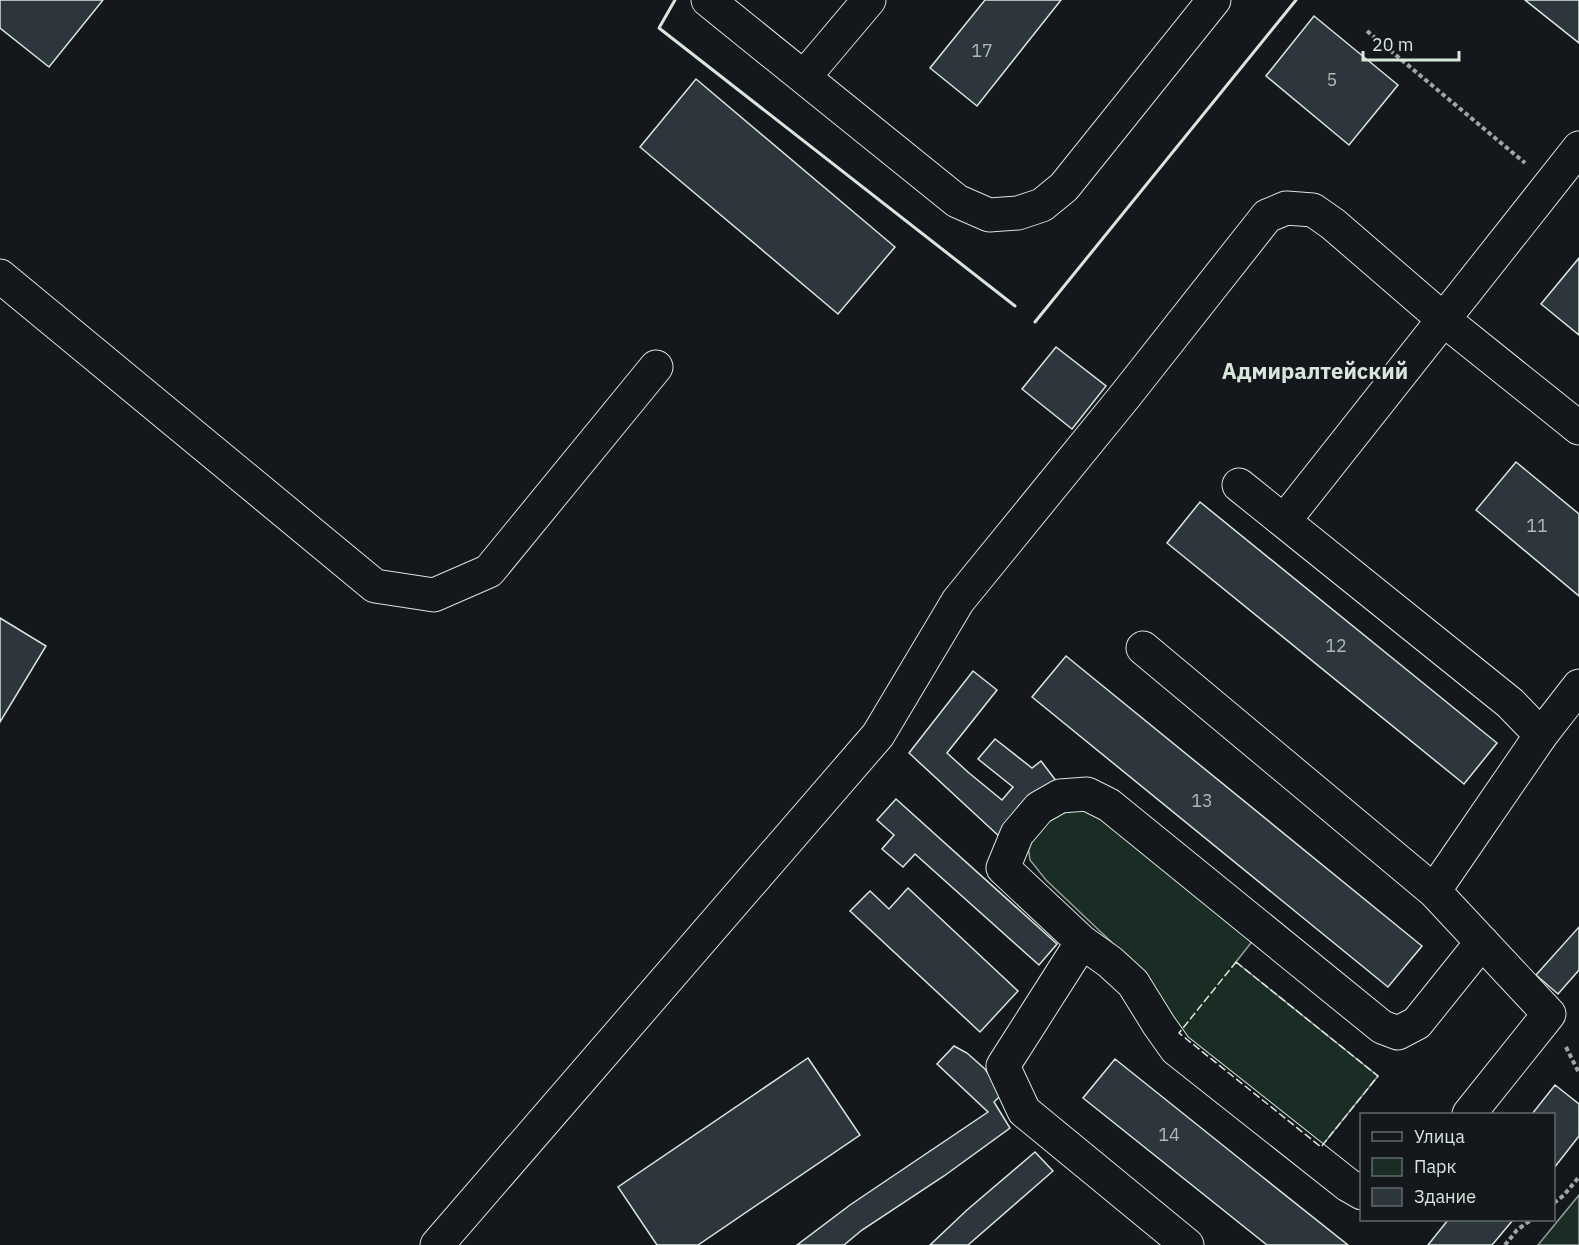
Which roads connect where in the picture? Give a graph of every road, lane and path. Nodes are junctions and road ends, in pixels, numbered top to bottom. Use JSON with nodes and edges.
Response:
{"nodes":[{"id":1,"x":708,"y":0,"type":"edge"},
{"id":2,"x":868,"y":0,"type":"edge"},
{"id":3,"x":1214,"y":0,"type":"edge"},
{"id":4,"x":1367,"y":31,"type":"dead end"},
{"id":5,"x":804,"y":77,"type":"junction"},
{"id":6,"x":1579,"y":148,"type":"edge"},
{"id":7,"x":1550,"y":184,"type":"junction"},
{"id":8,"x":0,"y":276,"type":"edge"},
{"id":9,"x":1443,"y":319,"type":"junction"},
{"id":10,"x":656,"y":368,"type":"dead end"},
{"id":11,"x":1579,"y":428,"type":"edge"},
{"id":12,"x":1239,"y":485,"type":"dead end"},
{"id":13,"x":1284,"y":521,"type":"junction"},
{"id":14,"x":1143,"y":648,"type":"dead end"},
{"id":15,"x":1579,"y":686,"type":"edge"},
{"id":16,"x":1541,"y":735,"type":"junction"},
{"id":17,"x":1434,"y":891,"type":"junction"},
{"id":18,"x":1082,"y":942,"type":"junction"},
{"id":19,"x":1482,"y":942,"type":"junction"},
{"id":20,"x":1470,"y":1113,"type":"edge"},
{"id":21,"x":1579,"y":1177,"type":"edge"},
{"id":22,"x":1360,"y":1192,"type":"edge"},
{"id":23,"x":1555,"y":1202,"type":"edge"},
{"id":24,"x":1530,"y":1221,"type":"edge"},
{"id":25,"x":436,"y":1245,"type":"edge"},
{"id":26,"x":1187,"y":1245,"type":"edge"},
{"id":27,"x":1505,"y":1245,"type":"edge"}],
"edges":[{"from":1,"to":5,"type":"street"},
{"from":2,"to":5,"type":"street"},
{"from":3,"to":5,"type":"street"},
{"from":4,"to":7,"type":"path"},
{"from":6,"to":7,"type":"street"},
{"from":7,"to":9,"type":"street"},
{"from":8,"to":10,"type":"street"},
{"from":9,"to":11,"type":"street"},
{"from":9,"to":13,"type":"street"},
{"from":9,"to":25,"type":"street"},
{"from":12,"to":13,"type":"street"},
{"from":13,"to":16,"type":"street"},
{"from":14,"to":17,"type":"street"},
{"from":15,"to":16,"type":"street"},
{"from":16,"to":17,"type":"street"},
{"from":17,"to":19,"type":"street"},
{"from":18,"to":19,"type":"street"},
{"from":18,"to":22,"type":"street"},
{"from":18,"to":26,"type":"street"},
{"from":19,"to":20,"type":"street"},
{"from":21,"to":23,"type":"path"},
{"from":24,"to":27,"type":"path"}]}
